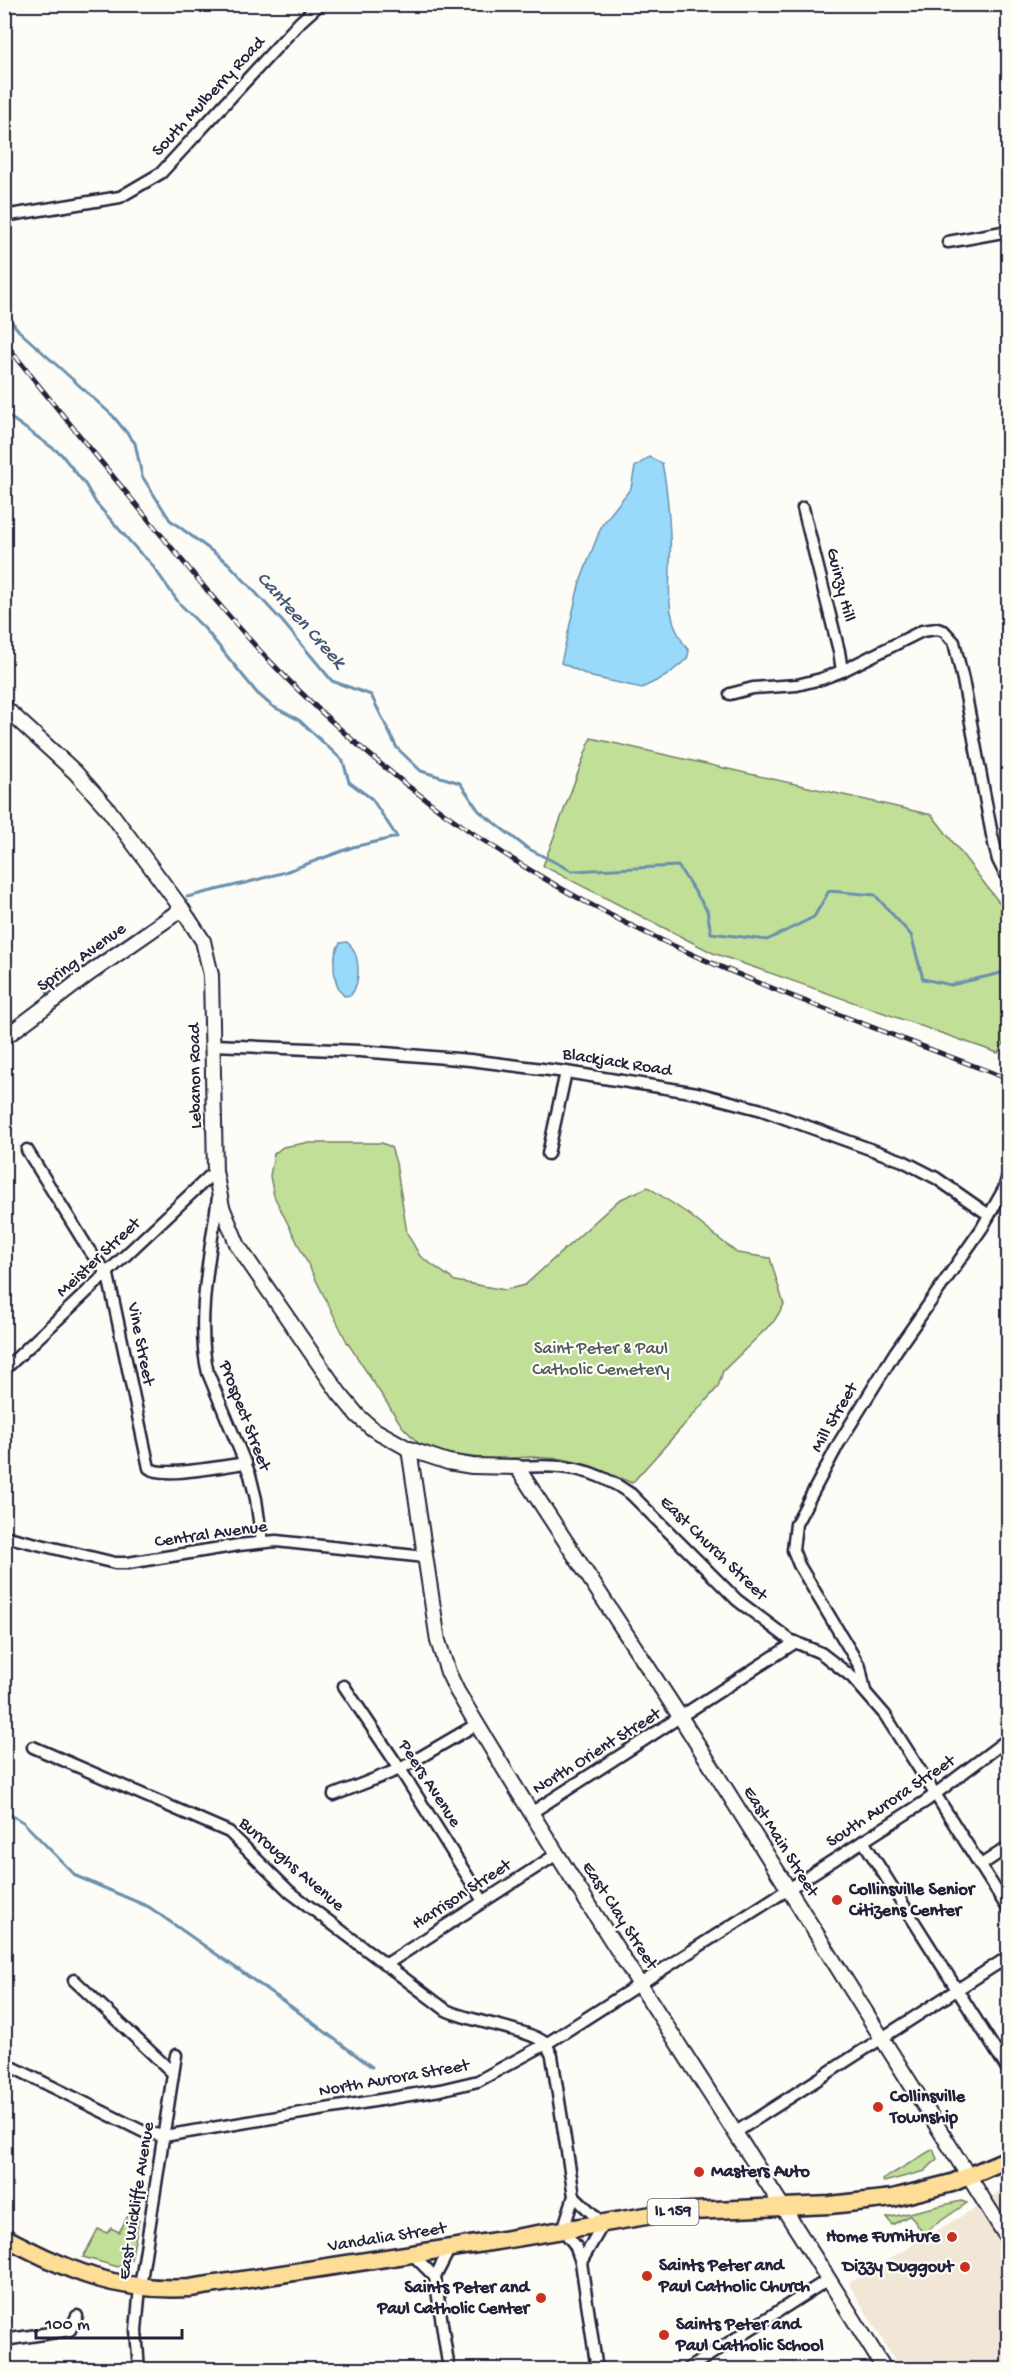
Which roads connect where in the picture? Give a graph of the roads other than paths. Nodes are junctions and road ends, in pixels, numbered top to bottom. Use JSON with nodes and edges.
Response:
{"nodes":[{"id":1,"x":320,"y":4,"type":"edge"},
{"id":2,"x":4,"y":216,"type":"edge"},
{"id":3,"x":1008,"y":231,"type":"edge"},
{"id":4,"x":948,"y":242,"type":"dead end"},
{"id":5,"x":803,"y":508,"type":"dead end"},
{"id":6,"x":842,"y":671,"type":"junction"},
{"id":7,"x":730,"y":694,"type":"dead end"},
{"id":8,"x":4,"y":707,"type":"edge"},
{"id":9,"x":1008,"y":880,"type":"edge"},
{"id":10,"x":182,"y":909,"type":"junction"},
{"id":11,"x":4,"y":1038,"type":"edge"},
{"id":12,"x":213,"y":1045,"type":"junction"},
{"id":13,"x":566,"y":1072,"type":"junction"},
{"id":14,"x":27,"y":1150,"type":"dead end"},
{"id":15,"x":548,"y":1154,"type":"dead end"},
{"id":16,"x":216,"y":1171,"type":"junction"},
{"id":17,"x":1008,"y":1175,"type":"edge"},
{"id":18,"x":219,"y":1194,"type":"junction"},
{"id":19,"x":989,"y":1215,"type":"junction"},
{"id":20,"x":107,"y":1273,"type":"junction"},
{"id":21,"x":4,"y":1370,"type":"edge"},
{"id":22,"x":409,"y":1449,"type":"junction"},
{"id":23,"x":246,"y":1463,"type":"junction"},
{"id":24,"x":517,"y":1467,"type":"junction"},
{"id":25,"x":4,"y":1536,"type":"edge"},
{"id":26,"x":262,"y":1542,"type":"junction"},
{"id":27,"x":425,"y":1557,"type":"junction"},
{"id":28,"x":796,"y":1642,"type":"junction"},
{"id":29,"x":344,"y":1686,"type":"dead end"},
{"id":30,"x":865,"y":1692,"type":"junction"},
{"id":31,"x":681,"y":1718,"type":"junction"},
{"id":32,"x":477,"y":1724,"type":"junction"},
{"id":33,"x":1008,"y":1739,"type":"edge"},
{"id":34,"x":33,"y":1747,"type":"dead end"},
{"id":35,"x":400,"y":1769,"type":"junction"},
{"id":36,"x":937,"y":1794,"type":"junction"},
{"id":37,"x":334,"y":1795,"type":"dead end"},
{"id":38,"x":531,"y":1813,"type":"junction"},
{"id":39,"x":863,"y":1841,"type":"junction"},
{"id":40,"x":1008,"y":1846,"type":"edge"},
{"id":41,"x":557,"y":1854,"type":"junction"},
{"id":42,"x":981,"y":1865,"type":"junction"},
{"id":43,"x":788,"y":1889,"type":"junction"},
{"id":44,"x":483,"y":1901,"type":"junction"},
{"id":45,"x":1008,"y":1909,"type":"edge"},
{"id":46,"x":1008,"y":1957,"type":"edge"},
{"id":47,"x":385,"y":1965,"type":"junction"},
{"id":48,"x":74,"y":1980,"type":"dead end"},
{"id":49,"x":641,"y":1984,"type":"junction"},
{"id":50,"x":958,"y":1989,"type":"junction"},
{"id":51,"x":882,"y":2037,"type":"junction"},
{"id":52,"x":546,"y":2044,"type":"junction"},
{"id":53,"x":176,"y":2055,"type":"dead end"},
{"id":54,"x":4,"y":2063,"type":"edge"},
{"id":55,"x":1008,"y":2070,"type":"edge"},
{"id":56,"x":173,"y":2073,"type":"junction"},
{"id":57,"x":736,"y":2132,"type":"junction"},
{"id":58,"x":164,"y":2136,"type":"junction"},
{"id":59,"x":1008,"y":2159,"type":"edge"},
{"id":60,"x":970,"y":2177,"type":"junction"},
{"id":61,"x":574,"y":2196,"type":"junction"},
{"id":62,"x":783,"y":2207,"type":"junction"},
{"id":63,"x":603,"y":2224,"type":"junction"},
{"id":64,"x":563,"y":2230,"type":"junction"},
{"id":65,"x":4,"y":2237,"type":"edge"},
{"id":66,"x":1008,"y":2239,"type":"edge"},
{"id":67,"x":450,"y":2248,"type":"junction"},
{"id":68,"x":412,"y":2254,"type":"junction"},
{"id":69,"x":581,"y":2262,"type":"junction"},
{"id":70,"x":435,"y":2277,"type":"junction"},
{"id":71,"x":829,"y":2279,"type":"junction"},
{"id":72,"x":140,"y":2288,"type":"junction"},
{"id":73,"x":77,"y":2316,"type":"dead end"},
{"id":74,"x":4,"y":2340,"type":"edge"},
{"id":75,"x":139,"y":2370,"type":"edge"},
{"id":76,"x":449,"y":2370,"type":"edge"},
{"id":77,"x":597,"y":2370,"type":"edge"},
{"id":78,"x":686,"y":2370,"type":"edge"},
{"id":79,"x":885,"y":2370,"type":"edge"}],
"edges":[{"from":1,"to":2,"type":"street","name":"South Mulberry Road"},
{"from":3,"to":4,"type":"street"},
{"from":5,"to":6,"type":"street","name":"Guinzy Hill"},
{"from":6,"to":7,"type":"street"},
{"from":6,"to":9,"type":"street"},
{"from":8,"to":10,"type":"street","name":"Lebanon Road"},
{"from":10,"to":11,"type":"street","name":"Spring Avenue"},
{"from":10,"to":12,"type":"street","name":"Lebanon Road"},
{"from":12,"to":13,"type":"street","name":"Blackjack Road"},
{"from":12,"to":16,"type":"street","name":"Lebanon Road"},
{"from":13,"to":15,"type":"street"},
{"from":13,"to":19,"type":"street","name":"Blackjack Road"},
{"from":14,"to":20,"type":"street","name":"Vine Street"},
{"from":16,"to":18,"type":"street","name":"Lebanon Road"},
{"from":16,"to":20,"type":"street","name":"Meister Street"},
{"from":17,"to":19,"type":"street","name":"Mill Street"},
{"from":18,"to":22,"type":"street","name":"Lebanon Road"},
{"from":18,"to":23,"type":"street","name":"Prospect Street"},
{"from":19,"to":30,"type":"street","name":"Mill Street"},
{"from":20,"to":21,"type":"street","name":"Meister Street"},
{"from":20,"to":23,"type":"street","name":"Vine Street"},
{"from":22,"to":24,"type":"street","name":"East Church Street"},
{"from":22,"to":27,"type":"street","name":"East Clay Street"},
{"from":23,"to":26,"type":"street","name":"Prospect Street"},
{"from":24,"to":28,"type":"street","name":"East Church Street"},
{"from":24,"to":31,"type":"street","name":"East Main Street"},
{"from":25,"to":26,"type":"street","name":"Central Avenue"},
{"from":26,"to":27,"type":"street","name":"Central Avenue"},
{"from":27,"to":32,"type":"street","name":"East Clay Street"},
{"from":28,"to":30,"type":"street","name":"East Church Street"},
{"from":28,"to":31,"type":"street","name":"North Orient Street"},
{"from":29,"to":35,"type":"street","name":"Peers Avenue"},
{"from":30,"to":36,"type":"street","name":"East Church Street"},
{"from":31,"to":38,"type":"street","name":"North Orient Street"},
{"from":31,"to":43,"type":"street","name":"East Main Street"},
{"from":32,"to":35,"type":"street"},
{"from":32,"to":38,"type":"street","name":"East Clay Street"},
{"from":33,"to":36,"type":"street","name":"South Aurora Street"},
{"from":34,"to":47,"type":"street","name":"Burroughs Avenue"},
{"from":35,"to":37,"type":"street"},
{"from":35,"to":44,"type":"street","name":"Peers Avenue"},
{"from":36,"to":39,"type":"street","name":"South Aurora Street"},
{"from":36,"to":42,"type":"street","name":"East Church Street"},
{"from":38,"to":41,"type":"street","name":"East Clay Street"},
{"from":39,"to":43,"type":"street","name":"South Aurora Street"},
{"from":39,"to":50,"type":"street"},
{"from":40,"to":42,"type":"street"},
{"from":41,"to":44,"type":"street","name":"Harrison Street"},
{"from":41,"to":49,"type":"street","name":"East Clay Street"},
{"from":42,"to":45,"type":"street","name":"East Church Street"},
{"from":43,"to":49,"type":"street","name":"North Aurora Street"},
{"from":43,"to":51,"type":"street","name":"East Main Street"},
{"from":44,"to":47,"type":"street","name":"Harrison Street"},
{"from":46,"to":50,"type":"street"},
{"from":47,"to":52,"type":"street","name":"Burroughs Avenue"},
{"from":48,"to":56,"type":"street"},
{"from":49,"to":52,"type":"street","name":"North Aurora Street"},
{"from":49,"to":57,"type":"street","name":"East Clay Street"},
{"from":50,"to":51,"type":"street"},
{"from":50,"to":55,"type":"street"},
{"from":51,"to":57,"type":"street"},
{"from":51,"to":60,"type":"street","name":"East Main Street"},
{"from":52,"to":58,"type":"street","name":"North Aurora Street"},
{"from":52,"to":61,"type":"street"},
{"from":53,"to":56,"type":"street","name":"East Wickliffe Avenue"},
{"from":54,"to":58,"type":"street","name":"North Aurora Street"},
{"from":56,"to":58,"type":"street","name":"East Wickliffe Avenue"},
{"from":57,"to":62,"type":"street","name":"East Clay Street"},
{"from":58,"to":72,"type":"street","name":"East Wickliffe Avenue"},
{"from":59,"to":60,"type":"main road","number":"IL 159"},
{"from":60,"to":62,"type":"main road","number":"IL 159"},
{"from":60,"to":66,"type":"street","name":"East Main Street"},
{"from":61,"to":63,"type":"street"},
{"from":61,"to":64,"type":"street"},
{"from":62,"to":63,"type":"main road","name":"Vandalia Street","number":"IL 159"},
{"from":62,"to":71,"type":"street","name":"East Clay Street"},
{"from":63,"to":64,"type":"main road","name":"Vandalia Street","number":"IL 159"},
{"from":63,"to":69,"type":"street"},
{"from":64,"to":67,"type":"main road","name":"Vandalia Street","number":"IL 159"},
{"from":64,"to":69,"type":"street"},
{"from":65,"to":72,"type":"main road","name":"Vandalia Street","number":"IL 159"},
{"from":67,"to":68,"type":"main road","name":"Vandalia Street","number":"IL 159"},
{"from":67,"to":70,"type":"street"},
{"from":68,"to":70,"type":"street"},
{"from":68,"to":72,"type":"main road","name":"Vandalia Street","number":"IL 159"},
{"from":69,"to":77,"type":"street"},
{"from":70,"to":76,"type":"street"},
{"from":71,"to":78,"type":"street"},
{"from":71,"to":79,"type":"street","name":"East Clay Street"},
{"from":72,"to":75,"type":"street","name":"East Wickliffe Avenue"},
{"from":73,"to":74,"type":"street"}]}
